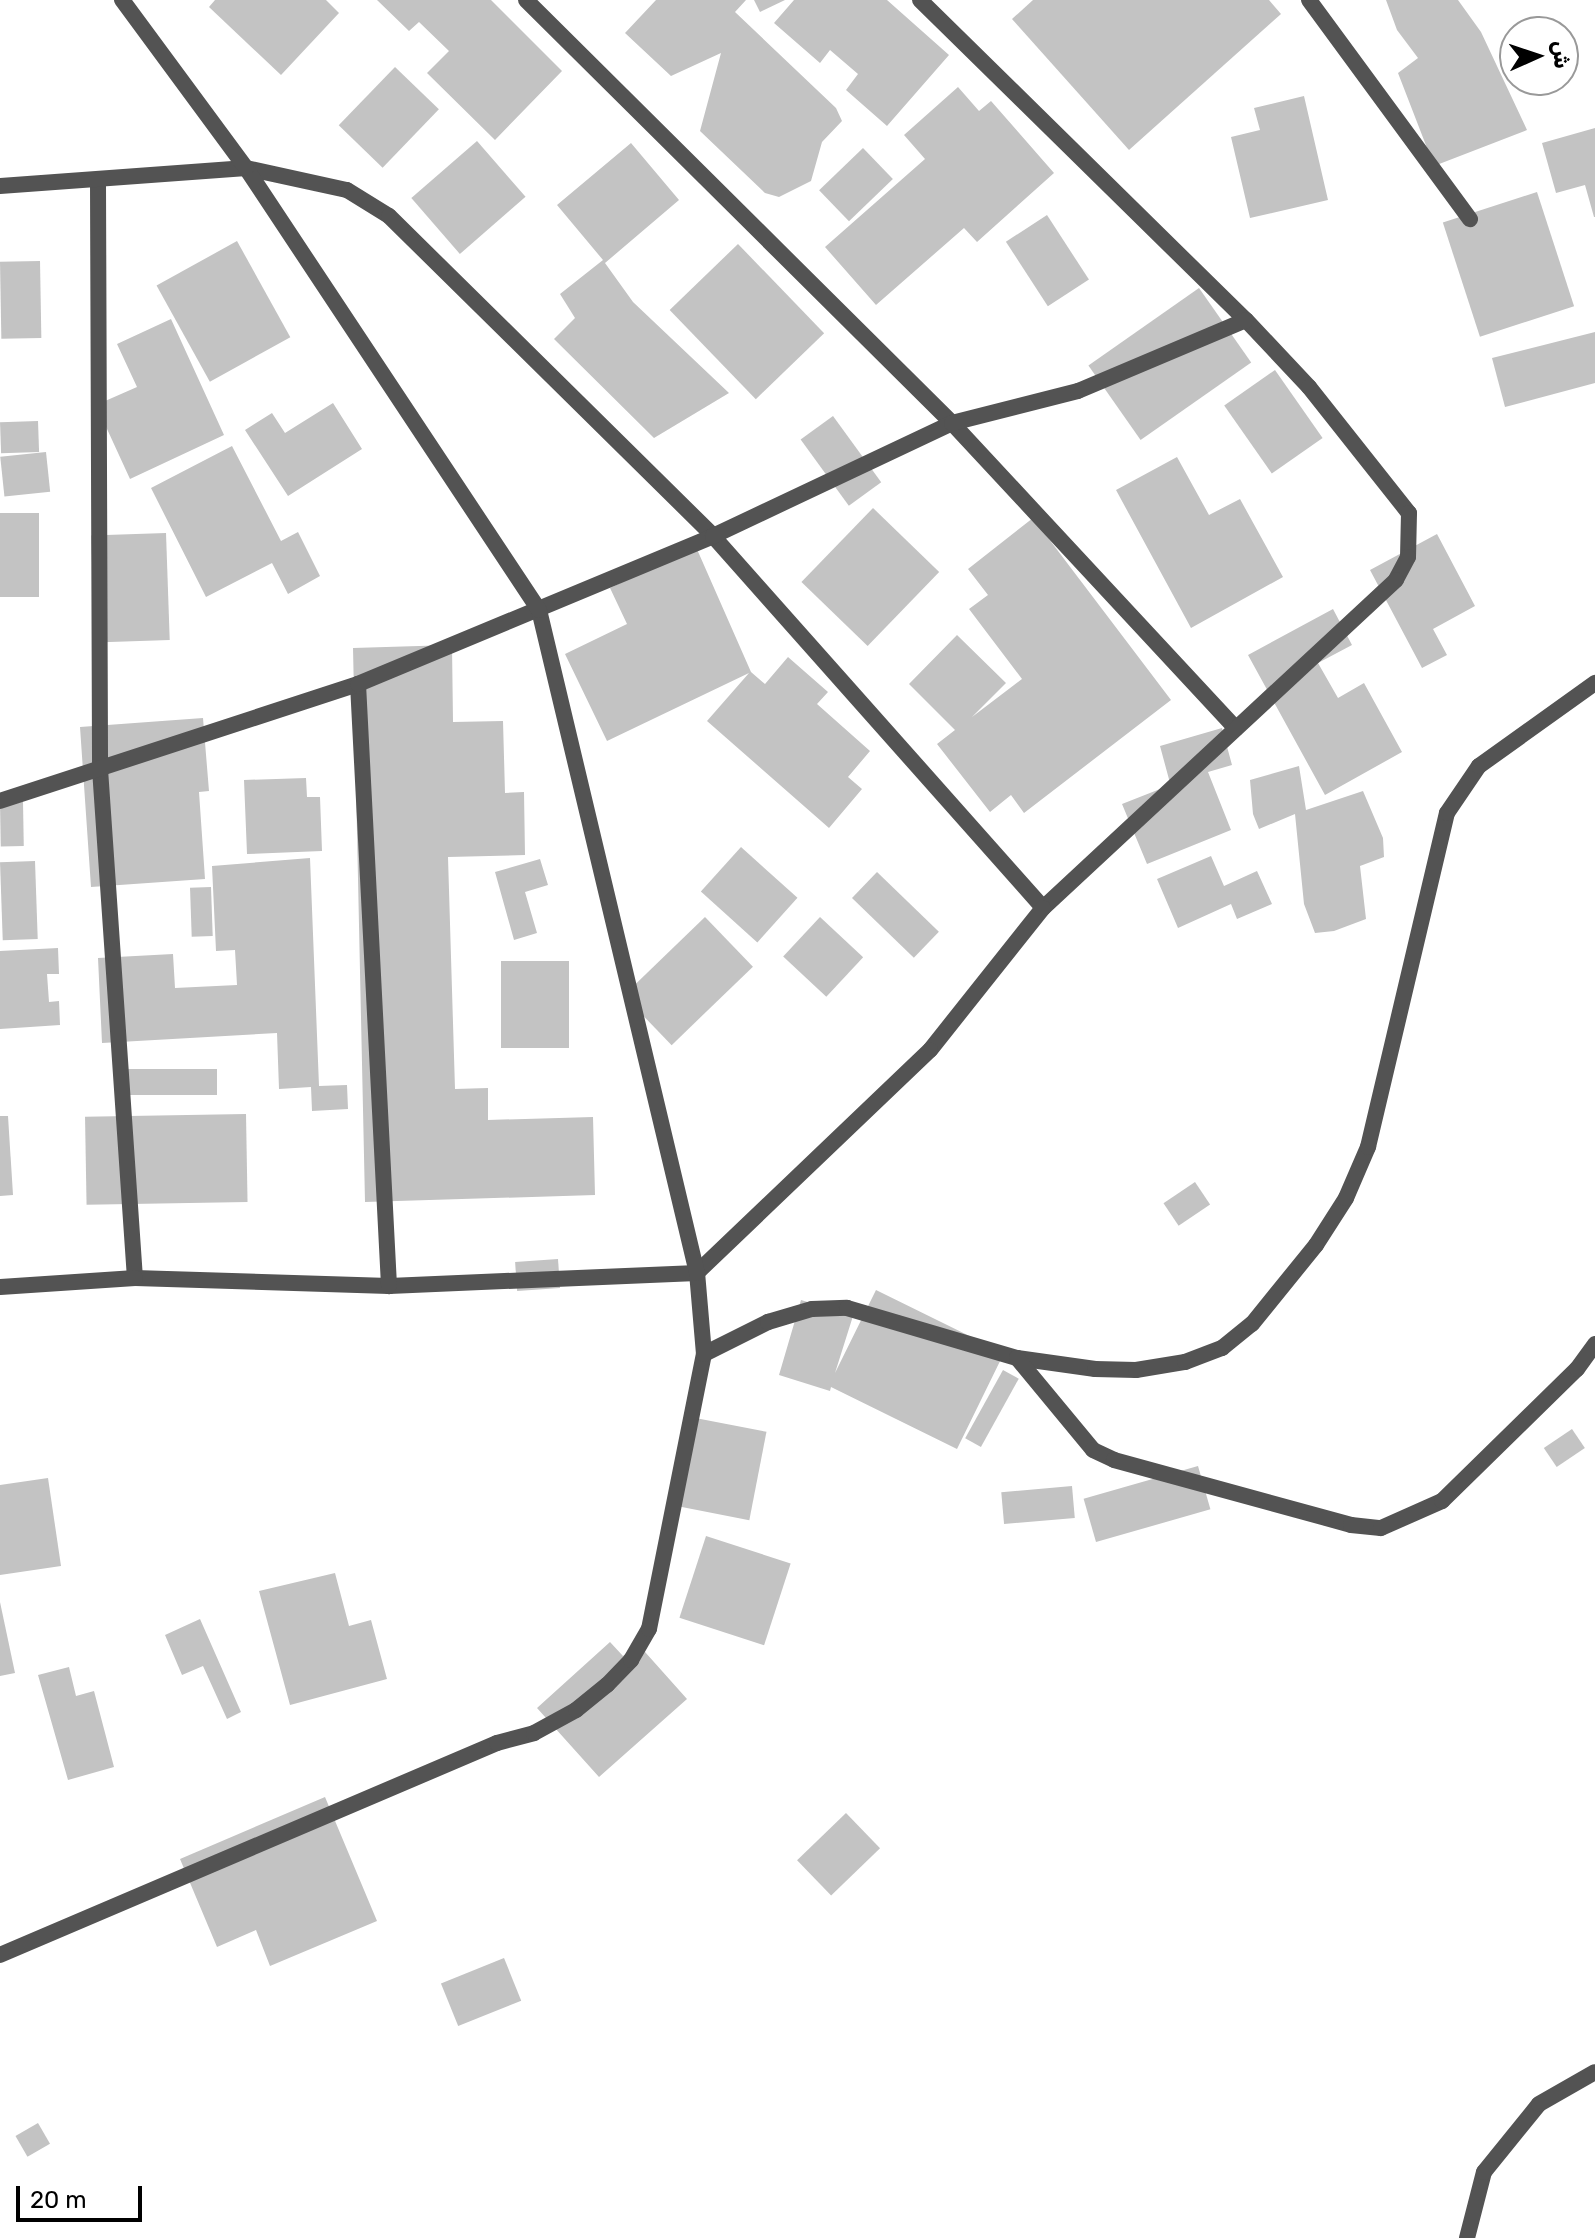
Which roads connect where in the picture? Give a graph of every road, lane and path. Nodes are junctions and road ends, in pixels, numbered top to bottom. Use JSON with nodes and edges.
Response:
{"nodes":[{"id":1,"x":122,"y":0,"type":"edge"},
{"id":2,"x":526,"y":0,"type":"edge"},
{"id":3,"x":920,"y":0,"type":"edge"},
{"id":4,"x":1309,"y":0,"type":"edge"},
{"id":5,"x":246,"y":168,"type":"junction"},
{"id":6,"x":98,"y":182,"type":"junction"},
{"id":7,"x":0,"y":186,"type":"edge"},
{"id":8,"x":1470,"y":219,"type":"dead end"},
{"id":9,"x":1246,"y":320,"type":"junction"},
{"id":10,"x":952,"y":423,"type":"junction"},
{"id":11,"x":713,"y":536,"type":"junction"},
{"id":12,"x":539,"y":610,"type":"junction"},
{"id":13,"x":1595,"y":683,"type":"edge"},
{"id":14,"x":358,"y":684,"type":"junction"},
{"id":15,"x":1236,"y":729,"type":"junction"},
{"id":16,"x":100,"y":769,"type":"junction"},
{"id":17,"x":0,"y":801,"type":"edge"},
{"id":18,"x":1043,"y":908,"type":"junction"},
{"id":19,"x":697,"y":1273,"type":"junction"},
{"id":20,"x":135,"y":1278,"type":"junction"},
{"id":21,"x":389,"y":1286,"type":"junction"},
{"id":22,"x":0,"y":1287,"type":"edge"},
{"id":23,"x":1595,"y":1344,"type":"edge"},
{"id":24,"x":704,"y":1354,"type":"junction"},
{"id":25,"x":1017,"y":1358,"type":"junction"},
{"id":26,"x":0,"y":1955,"type":"edge"},
{"id":27,"x":1595,"y":2072,"type":"edge"},
{"id":28,"x":1467,"y":2238,"type":"edge"}],
"edges":[{"from":1,"to":5,"type":"street"},
{"from":2,"to":10,"type":"street"},
{"from":3,"to":9,"type":"street"},
{"from":4,"to":8,"type":"street"},
{"from":5,"to":6,"type":"street"},
{"from":5,"to":11,"type":"street"},
{"from":5,"to":12,"type":"street"},
{"from":6,"to":7,"type":"street"},
{"from":6,"to":16,"type":"street"},
{"from":9,"to":10,"type":"street"},
{"from":9,"to":15,"type":"street"},
{"from":10,"to":11,"type":"street"},
{"from":10,"to":15,"type":"street"},
{"from":11,"to":12,"type":"street"},
{"from":11,"to":18,"type":"street"},
{"from":12,"to":14,"type":"street"},
{"from":12,"to":19,"type":"street"},
{"from":13,"to":25,"type":"street"},
{"from":14,"to":16,"type":"street"},
{"from":14,"to":21,"type":"street"},
{"from":15,"to":18,"type":"street"},
{"from":16,"to":17,"type":"street"},
{"from":16,"to":20,"type":"street"},
{"from":18,"to":19,"type":"street"},
{"from":19,"to":21,"type":"street"},
{"from":19,"to":24,"type":"street"},
{"from":20,"to":21,"type":"street"},
{"from":20,"to":22,"type":"street"},
{"from":23,"to":25,"type":"street"},
{"from":24,"to":25,"type":"street"},
{"from":24,"to":26,"type":"street"},
{"from":27,"to":28,"type":"street"}]}
